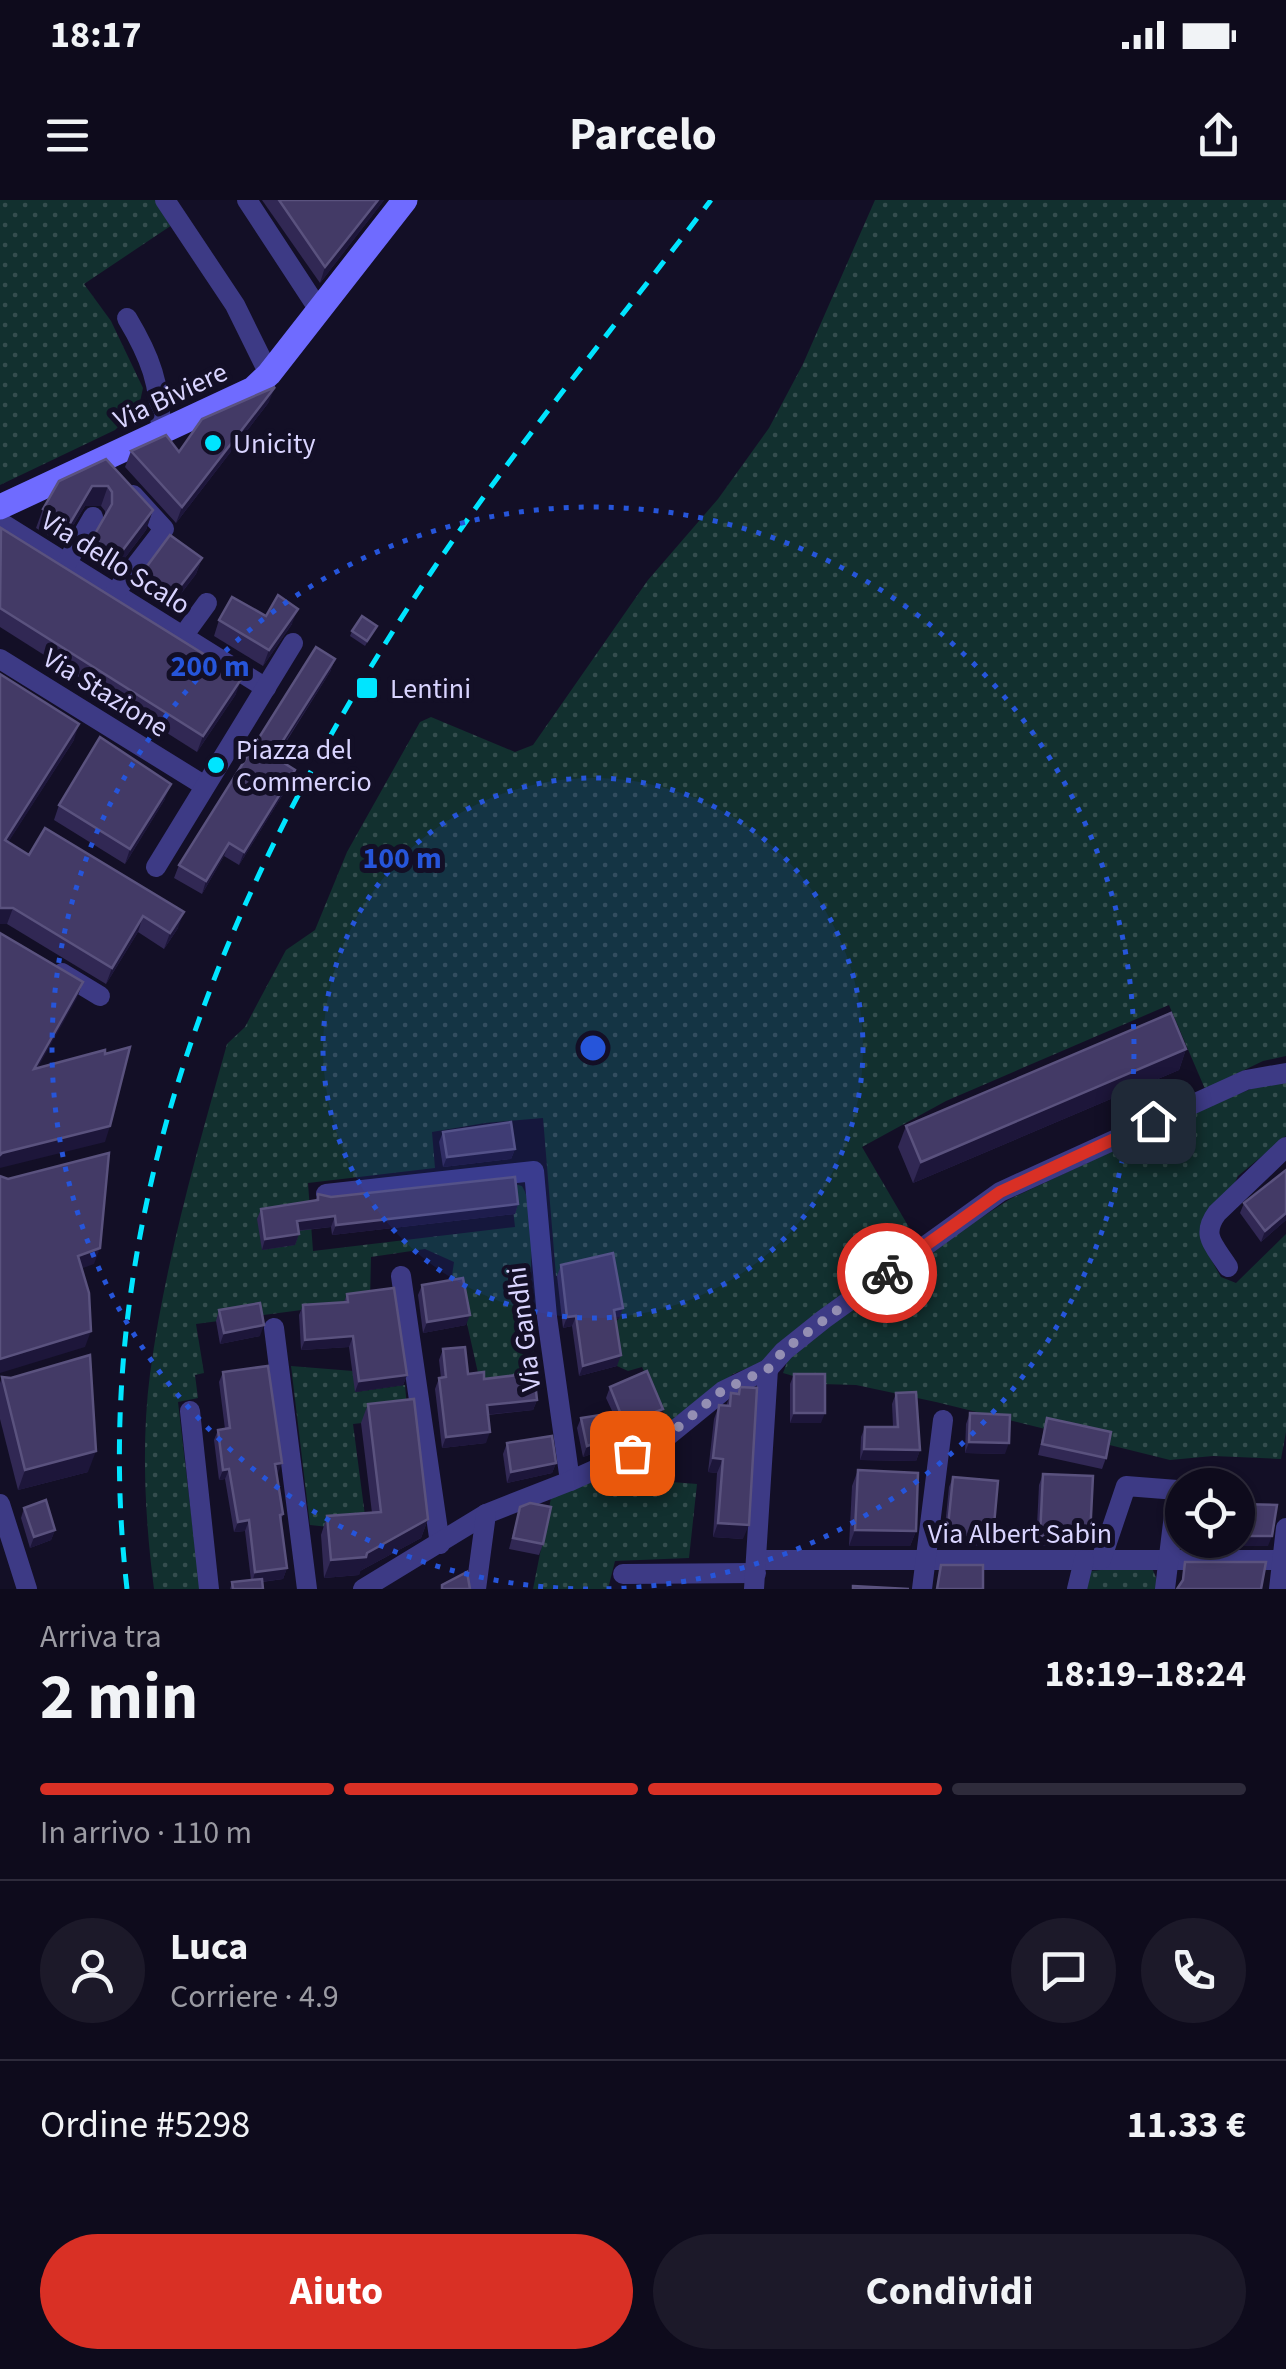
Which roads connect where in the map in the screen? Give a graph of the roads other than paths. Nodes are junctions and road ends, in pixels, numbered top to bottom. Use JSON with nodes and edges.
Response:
{"nodes":[{"id":1,"x":165,"y":200,"type":"edge"},
{"id":2,"x":247,"y":200,"type":"edge"},
{"id":3,"x":405,"y":200,"type":"edge"},
{"id":4,"x":319,"y":310,"type":"junction"},
{"id":5,"x":127,"y":318,"type":"dead end"},
{"id":6,"x":269,"y":374,"type":"junction"},
{"id":7,"x":161,"y":431,"type":"junction"},
{"id":8,"x":101,"y":461,"type":"junction"},
{"id":9,"x":0,"y":507,"type":"edge"},
{"id":10,"x":93,"y":516,"type":"dead end"},
{"id":11,"x":0,"y":522,"type":"edge"},
{"id":12,"x":66,"y":564,"type":"junction"},
{"id":13,"x":114,"y":594,"type":"junction"},
{"id":14,"x":206,"y":603,"type":"dead end"},
{"id":15,"x":184,"y":636,"type":"junction"},
{"id":16,"x":294,"y":643,"type":"dead end"},
{"id":17,"x":0,"y":659,"type":"edge"},
{"id":18,"x":260,"y":684,"type":"junction"},
{"id":19,"x":206,"y":786,"type":"junction"},
{"id":20,"x":156,"y":867,"type":"dead end"},
{"id":21,"x":50,"y":966,"type":"edge"},
{"id":22,"x":100,"y":996,"type":"dead end"},
{"id":23,"x":1286,"y":1073,"type":"edge"},
{"id":24,"x":1286,"y":1146,"type":"edge"},
{"id":25,"x":326,"y":1194,"type":"edge"},
{"id":26,"x":1228,"y":1267,"type":"dead end"},
{"id":27,"x":401,"y":1276,"type":"dead end"},
{"id":28,"x":274,"y":1328,"type":"dead end"},
{"id":29,"x":768,"y":1369,"type":"junction"},
{"id":30,"x":190,"y":1411,"type":"dead end"},
{"id":31,"x":942,"y":1420,"type":"dead end"},
{"id":32,"x":570,"y":1481,"type":"junction"},
{"id":33,"x":0,"y":1504,"type":"edge"},
{"id":34,"x":486,"y":1514,"type":"junction"},
{"id":35,"x":1286,"y":1528,"type":"edge"},
{"id":36,"x":440,"y":1544,"type":"junction"},
{"id":37,"x":925,"y":1560,"type":"junction"},
{"id":38,"x":1092,"y":1560,"type":"junction"},
{"id":39,"x":1171,"y":1560,"type":"junction"},
{"id":40,"x":1282,"y":1560,"type":"junction"},
{"id":41,"x":623,"y":1574,"type":"dead end"},
{"id":42,"x":756,"y":1574,"type":"edge"},
{"id":43,"x":28,"y":1589,"type":"edge"},
{"id":44,"x":209,"y":1589,"type":"edge"},
{"id":45,"x":307,"y":1589,"type":"edge"},
{"id":46,"x":364,"y":1589,"type":"edge"},
{"id":47,"x":476,"y":1589,"type":"edge"},
{"id":48,"x":922,"y":1589,"type":"edge"},
{"id":49,"x":1077,"y":1589,"type":"edge"},
{"id":50,"x":1165,"y":1589,"type":"edge"},
{"id":51,"x":1278,"y":1589,"type":"edge"}],
"edges":[{"from":1,"to":6,"type":"street"},
{"from":2,"to":4,"type":"street"},
{"from":3,"to":4,"type":"main road","name":"Via Biviere"},
{"from":4,"to":6,"type":"main road","name":"Via Biviere"},
{"from":5,"to":7,"type":"street"},
{"from":6,"to":7,"type":"main road","name":"Via Biviere"},
{"from":7,"to":8,"type":"main road","name":"Via Biviere"},
{"from":8,"to":9,"type":"main road","name":"Via Biviere"},
{"from":8,"to":13,"type":"street"},
{"from":10,"to":12,"type":"street"},
{"from":11,"to":12,"type":"street","name":"Via dello Scalo"},
{"from":12,"to":13,"type":"street","name":"Via dello Scalo"},
{"from":13,"to":15,"type":"street","name":"Via dello Scalo"},
{"from":14,"to":15,"type":"street"},
{"from":15,"to":18,"type":"street","name":"Via dello Scalo"},
{"from":16,"to":18,"type":"street"},
{"from":17,"to":19,"type":"street","name":"Via Stazione"},
{"from":18,"to":19,"type":"street"},
{"from":19,"to":20,"type":"street"},
{"from":21,"to":22,"type":"street"},
{"from":23,"to":29,"type":"street"},
{"from":24,"to":26,"type":"street"},
{"from":25,"to":32,"type":"street","name":"Via Gandhi"},
{"from":27,"to":36,"type":"street"},
{"from":28,"to":45,"type":"street"},
{"from":29,"to":32,"type":"street"},
{"from":29,"to":42,"type":"street"},
{"from":30,"to":44,"type":"street"},
{"from":31,"to":37,"type":"street"},
{"from":32,"to":34,"type":"street"},
{"from":33,"to":43,"type":"street"},
{"from":34,"to":36,"type":"street"},
{"from":34,"to":47,"type":"street"},
{"from":35,"to":40,"type":"street"},
{"from":36,"to":46,"type":"street"},
{"from":37,"to":38,"type":"street","name":"Via Albert Sabin"},
{"from":37,"to":42,"type":"street","name":"Via Albert Sabin"},
{"from":37,"to":48,"type":"street"},
{"from":38,"to":39,"type":"street","name":"Via Albert Sabin"},
{"from":38,"to":39,"type":"street"},
{"from":38,"to":49,"type":"street"},
{"from":39,"to":40,"type":"street","name":"Via Albert Sabin"},
{"from":39,"to":50,"type":"street"},
{"from":40,"to":51,"type":"street"},
{"from":41,"to":42,"type":"street","name":"Via Albert Sabin"}]}
